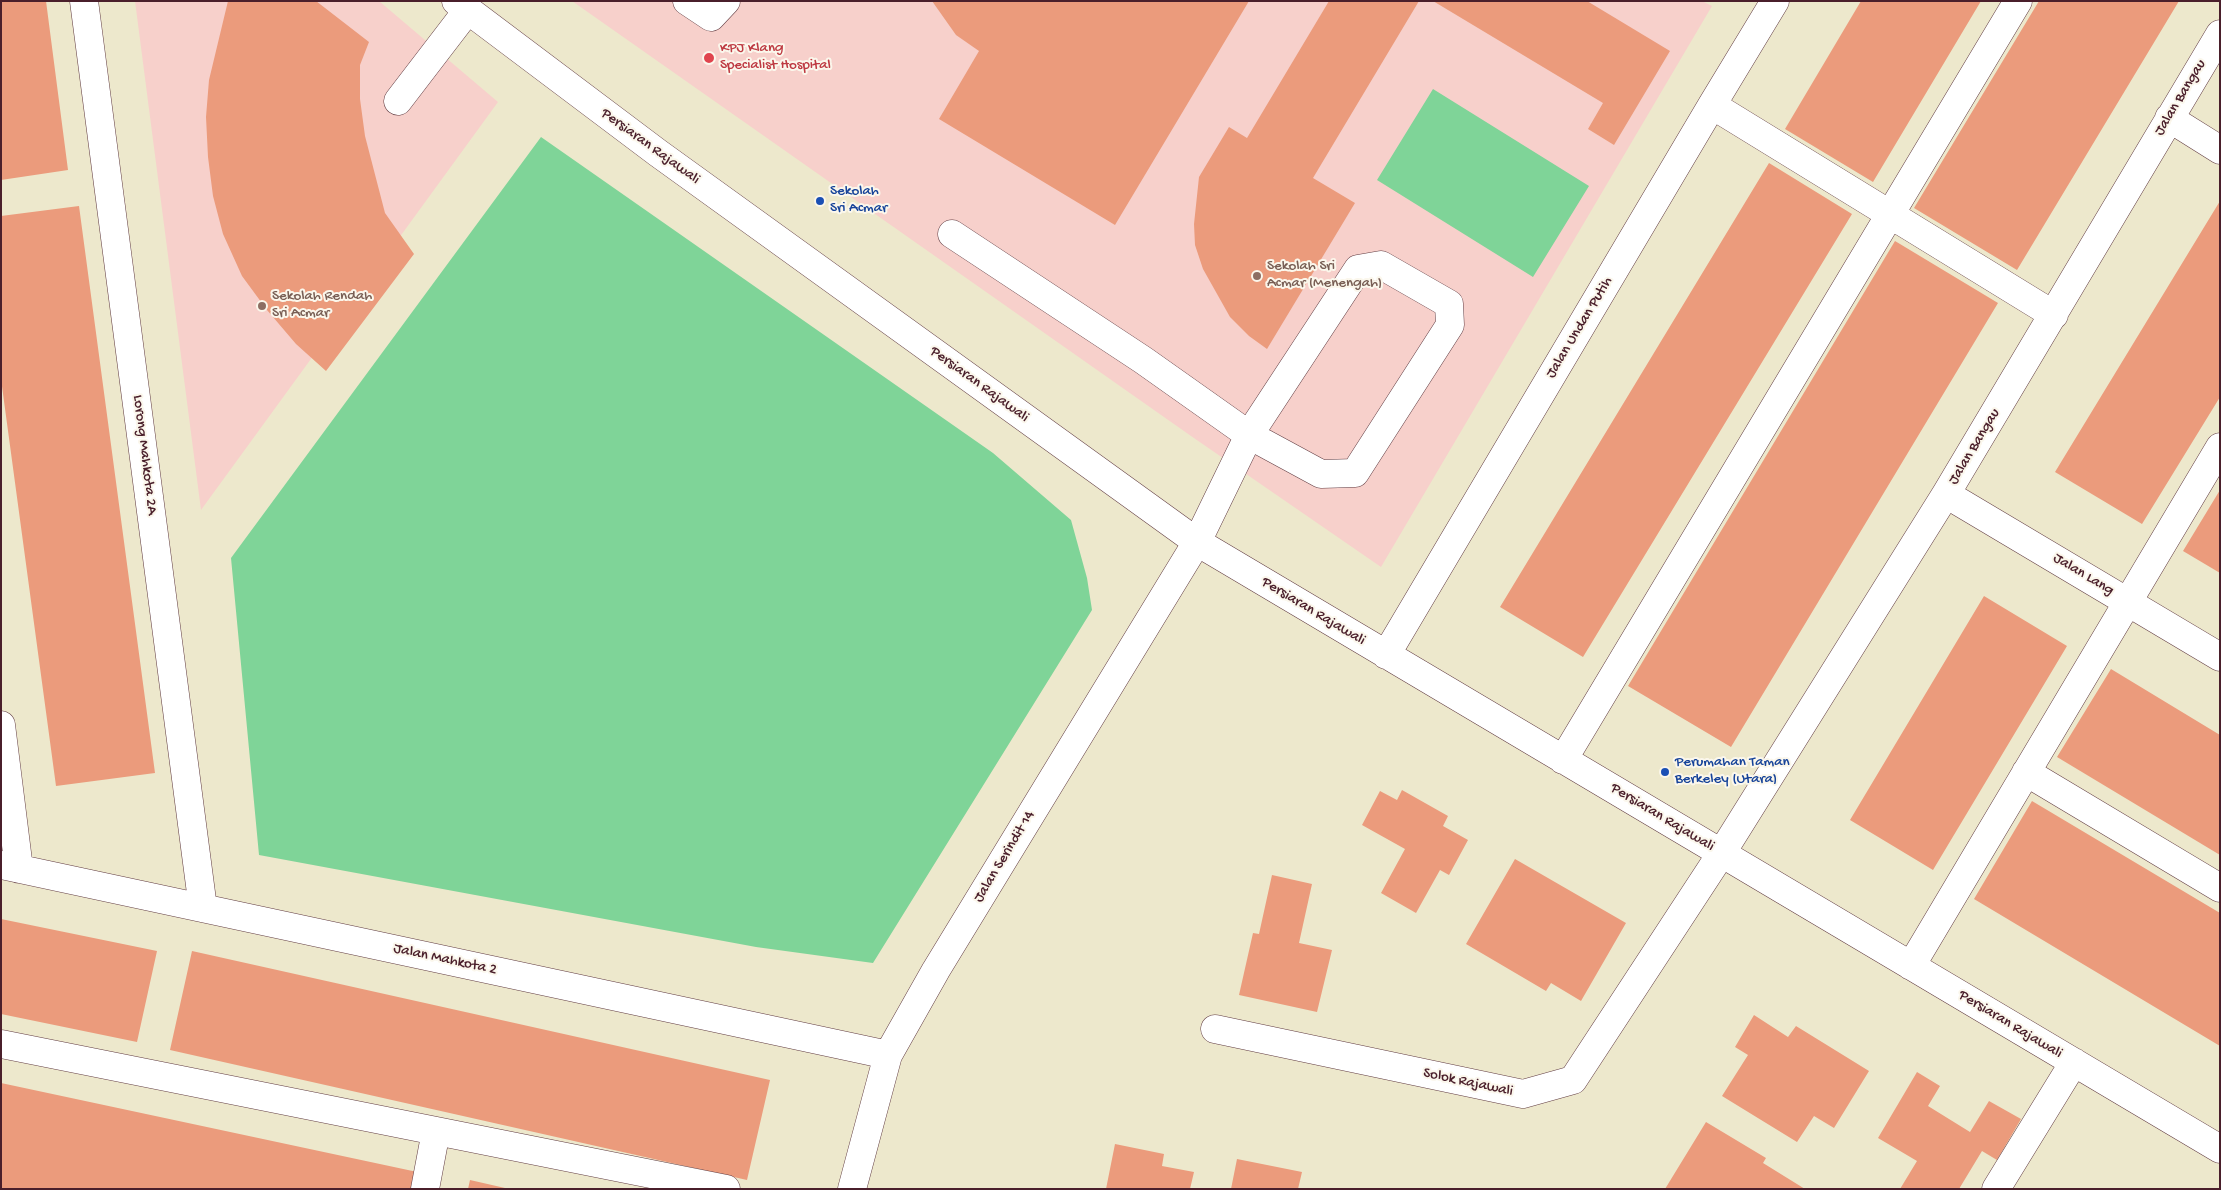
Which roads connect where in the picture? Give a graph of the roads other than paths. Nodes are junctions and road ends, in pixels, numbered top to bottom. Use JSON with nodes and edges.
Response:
{"nodes":[{"id":1,"x":84,"y":1,"type":"edge"},
{"id":2,"x":687,"y":1,"type":"edge"},
{"id":3,"x":726,"y":1,"type":"edge"},
{"id":4,"x":1775,"y":1,"type":"edge"},
{"id":5,"x":2018,"y":1,"type":"edge"},
{"id":6,"x":462,"y":6,"type":"edge"},
{"id":7,"x":2220,"y":34,"type":"edge"},
{"id":8,"x":398,"y":101,"type":"dead end"},
{"id":9,"x":1712,"y":104,"type":"junction"},
{"id":10,"x":2169,"y":118,"type":"junction"},
{"id":11,"x":2220,"y":150,"type":"edge"},
{"id":12,"x":1889,"y":215,"type":"junction"},
{"id":13,"x":952,"y":234,"type":"dead end"},
{"id":14,"x":2054,"y":315,"type":"junction"},
{"id":15,"x":1249,"y":434,"type":"junction"},
{"id":16,"x":2220,"y":447,"type":"edge"},
{"id":17,"x":1946,"y":494,"type":"junction"},
{"id":18,"x":1197,"y":542,"type":"junction"},
{"id":19,"x":2128,"y":602,"type":"junction"},
{"id":20,"x":1386,"y":656,"type":"junction"},
{"id":21,"x":2220,"y":657,"type":"edge"},
{"id":22,"x":1,"y":725,"type":"edge"},
{"id":23,"x":1563,"y":760,"type":"junction"},
{"id":24,"x":2026,"y":772,"type":"junction"},
{"id":25,"x":1722,"y":854,"type":"junction"},
{"id":26,"x":10,"y":867,"type":"edge"},
{"id":27,"x":2220,"y":888,"type":"edge"},
{"id":28,"x":203,"y":908,"type":"junction"},
{"id":29,"x":1911,"y":966,"type":"junction"},
{"id":30,"x":1215,"y":1029,"type":"dead end"},
{"id":31,"x":1,"y":1044,"type":"edge"},
{"id":32,"x":888,"y":1055,"type":"junction"},
{"id":33,"x":2074,"y":1062,"type":"junction"},
{"id":34,"x":436,"y":1131,"type":"junction"},
{"id":35,"x":2220,"y":1149,"type":"edge"},
{"id":36,"x":425,"y":1189,"type":"edge"},
{"id":37,"x":726,"y":1189,"type":"edge"},
{"id":38,"x":852,"y":1189,"type":"edge"},
{"id":39,"x":1996,"y":1189,"type":"edge"}],
"edges":[{"from":1,"to":28,"type":"street","name":"Lorong Mahkota 2A"},
{"from":2,"to":3,"type":"street"},
{"from":4,"to":9,"type":"street","name":"Jalan Undan Putih"},
{"from":5,"to":12,"type":"street"},
{"from":6,"to":8,"type":"street"},
{"from":6,"to":18,"type":"street","name":"Persiaran Rajawali"},
{"from":7,"to":10,"type":"street","name":"Jalan Bangau"},
{"from":9,"to":12,"type":"street"},
{"from":9,"to":20,"type":"street","name":"Jalan Undan Putih"},
{"from":10,"to":11,"type":"street"},
{"from":10,"to":14,"type":"street","name":"Jalan Bangau"},
{"from":12,"to":14,"type":"street"},
{"from":12,"to":23,"type":"street"},
{"from":13,"to":15,"type":"street"},
{"from":14,"to":17,"type":"street","name":"Jalan Bangau"},
{"from":15,"to":15,"type":"street","name":"Jalan Serindit 14"},
{"from":15,"to":18,"type":"street","name":"Jalan Serindit 14"},
{"from":16,"to":19,"type":"street"},
{"from":17,"to":19,"type":"street","name":"Jalan Lang"},
{"from":17,"to":25,"type":"street","name":"Jalan Bangau"},
{"from":18,"to":20,"type":"street","name":"Persiaran Rajawali"},
{"from":18,"to":32,"type":"street","name":"Jalan Serindit 14"},
{"from":19,"to":21,"type":"street","name":"Jalan Lang"},
{"from":19,"to":24,"type":"street"},
{"from":20,"to":23,"type":"street","name":"Persiaran Rajawali"},
{"from":22,"to":26,"type":"street"},
{"from":23,"to":25,"type":"street","name":"Persiaran Rajawali"},
{"from":24,"to":27,"type":"street"},
{"from":24,"to":29,"type":"street"},
{"from":25,"to":29,"type":"street","name":"Persiaran Rajawali"},
{"from":25,"to":30,"type":"street","name":"Solok Rajawali"},
{"from":26,"to":28,"type":"street","name":"Jalan Mahkota 2"},
{"from":28,"to":32,"type":"street","name":"Jalan Mahkota 2"},
{"from":29,"to":33,"type":"street","name":"Persiaran Rajawali"},
{"from":31,"to":34,"type":"street"},
{"from":32,"to":38,"type":"street","name":"Jalan Serindit 14"},
{"from":33,"to":35,"type":"street","name":"Persiaran Rajawali"},
{"from":33,"to":39,"type":"street"},
{"from":34,"to":36,"type":"street"},
{"from":34,"to":37,"type":"street"}]}
